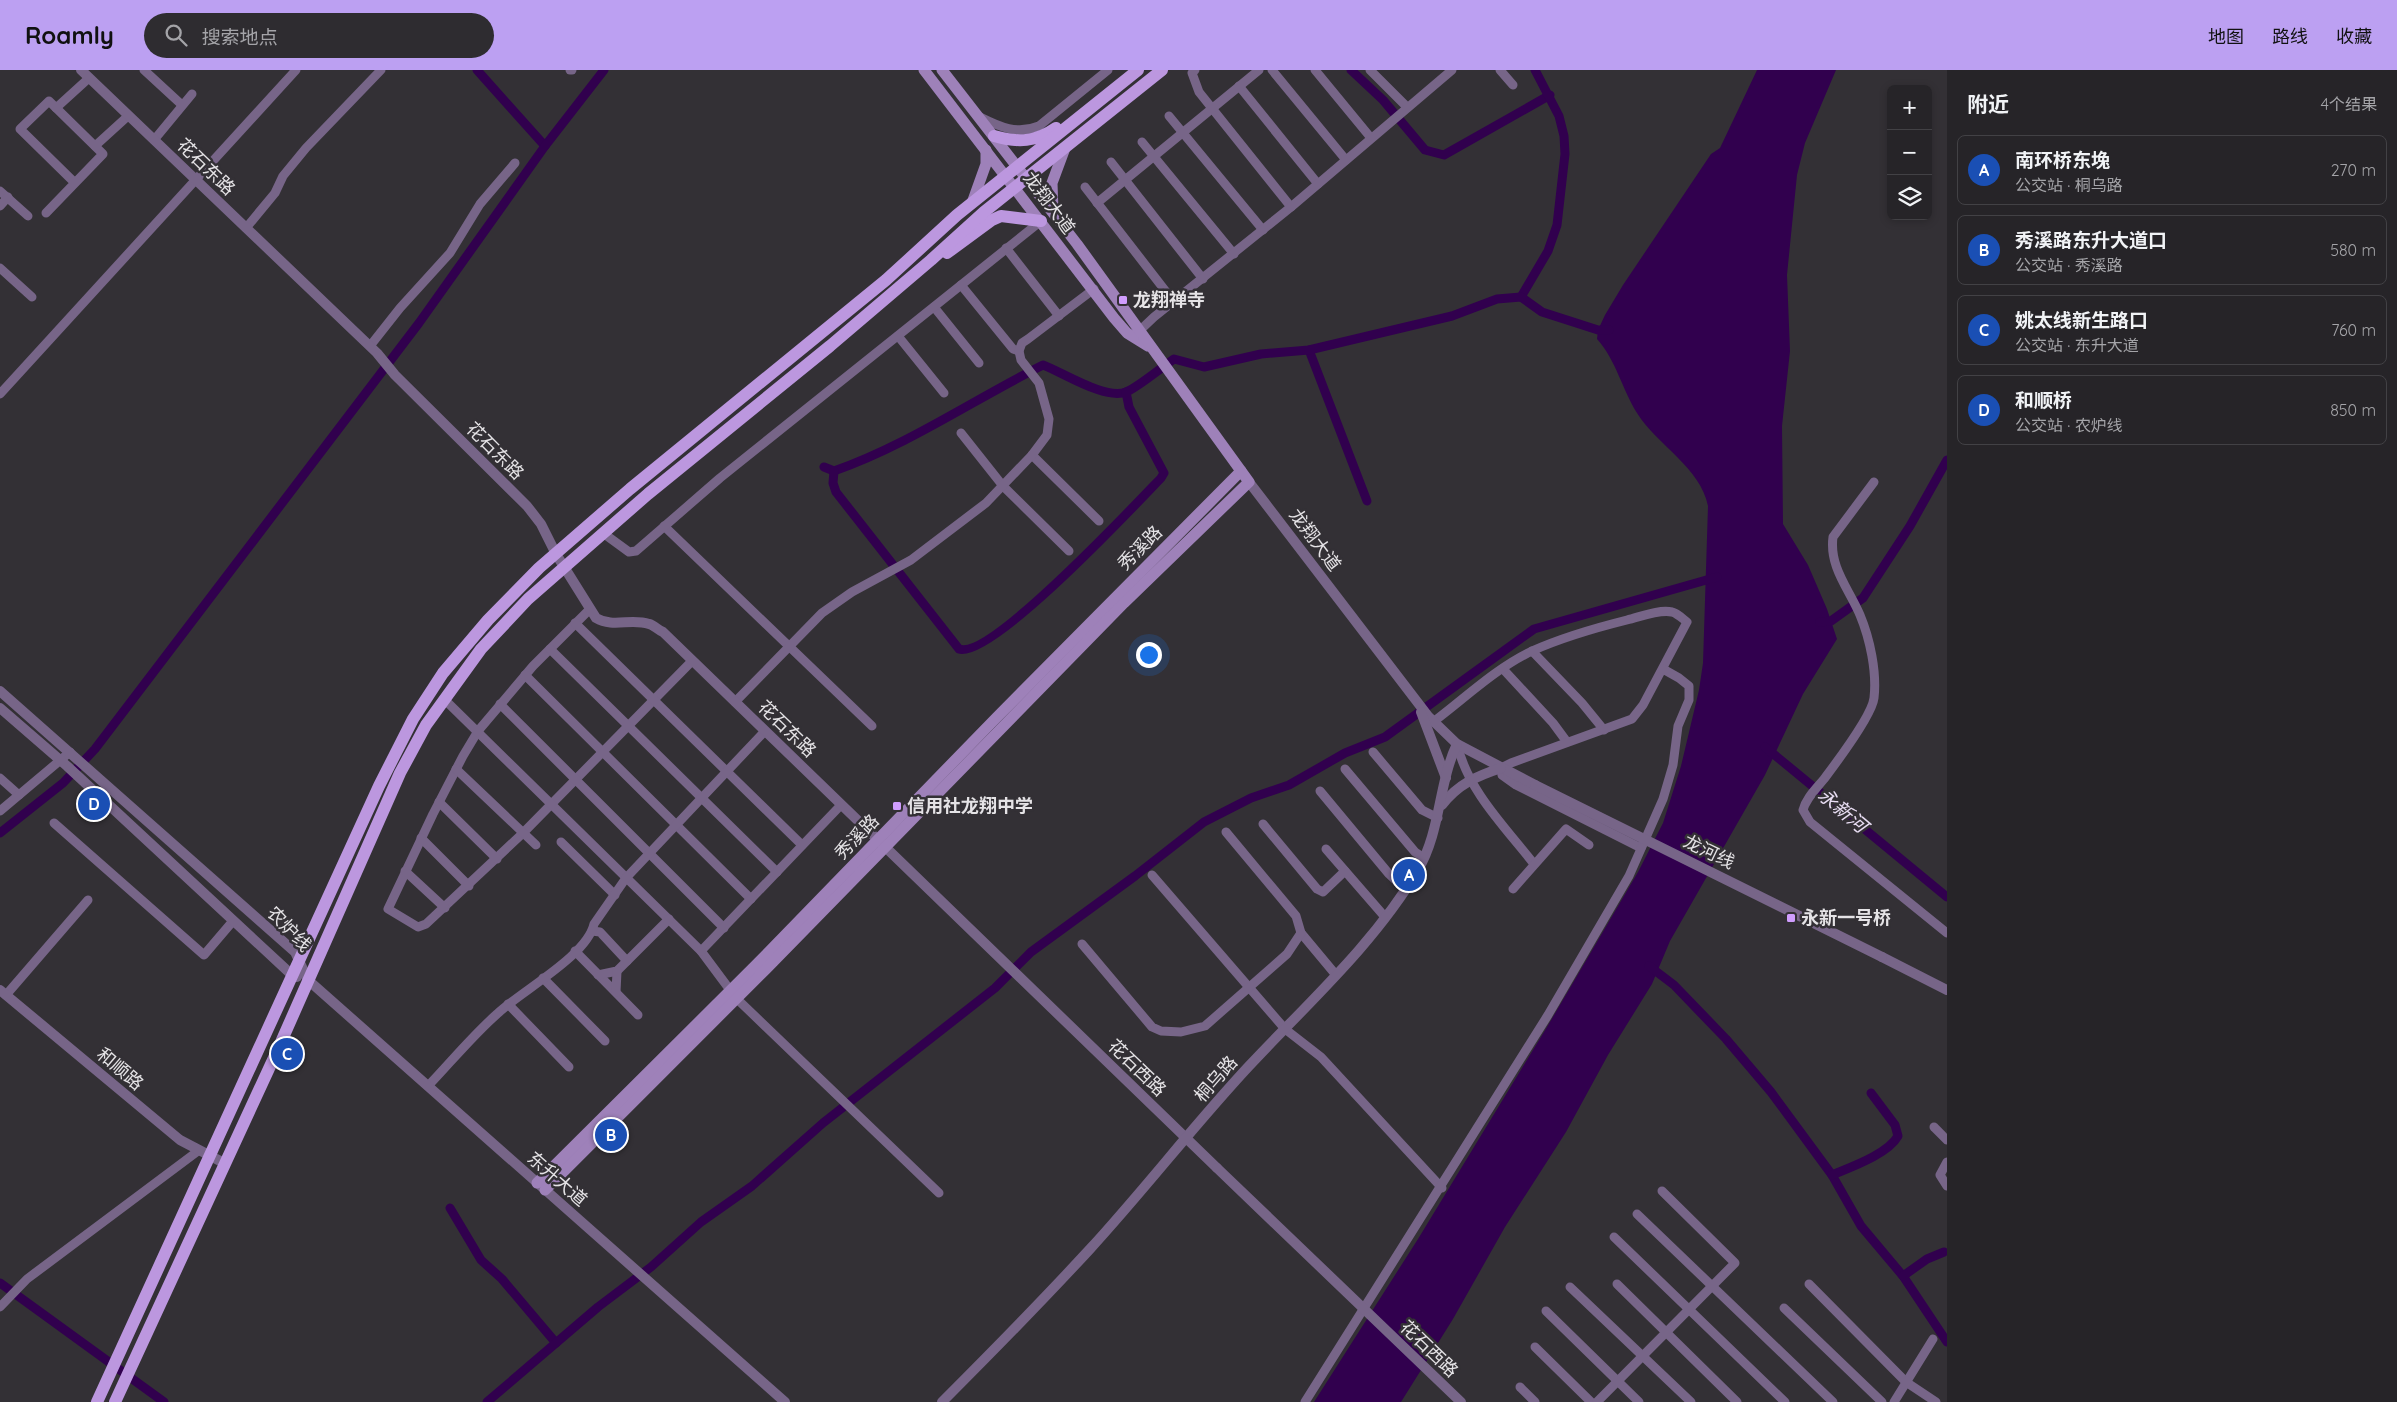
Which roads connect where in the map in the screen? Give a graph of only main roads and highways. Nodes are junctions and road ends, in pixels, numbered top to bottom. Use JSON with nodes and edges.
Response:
{"nodes":[{"id":1,"x":924,"y":70,"type":"edge"},
{"id":2,"x":942,"y":70,"type":"edge"},
{"id":3,"x":1138,"y":70,"type":"edge"},
{"id":4,"x":1162,"y":70,"type":"edge"},
{"id":5,"x":1110,"y":92,"type":"junction"},
{"id":6,"x":994,"y":136,"type":"junction"},
{"id":7,"x":1065,"y":148,"type":"junction"},
{"id":8,"x":986,"y":150,"type":"junction"},
{"id":9,"x":1018,"y":167,"type":"junction"},
{"id":10,"x":1006,"y":176,"type":"junction"},
{"id":11,"x":1027,"y":178,"type":"junction"},
{"id":12,"x":1015,"y":187,"type":"junction"},
{"id":13,"x":972,"y":203,"type":"junction"},
{"id":14,"x":1054,"y":213,"type":"junction"},
{"id":15,"x":1041,"y":222,"type":"junction"},
{"id":16,"x":932,"y":260,"type":"junction"},
{"id":17,"x":1137,"y":334,"type":"junction"},
{"id":18,"x":1241,"y":471,"type":"junction"},
{"id":19,"x":1249,"y":482,"type":"joint"},
{"id":20,"x":882,"y":843,"type":"junction"},
{"id":21,"x":541,"y":1187,"type":"road end"},
{"id":22,"x":117,"y":1398,"type":"edge"},
{"id":23,"x":97,"y":1402,"type":"edge"}],
"edges":[{"from":1,"to":8,"type":"main road","name":"龙翔大道"},
{"from":2,"to":6,"type":"main road","name":"龙翔大道"},
{"from":3,"to":5,"type":"main road"},
{"from":4,"to":7,"type":"main road"},
{"from":5,"to":6,"type":"main road"},
{"from":5,"to":9,"type":"main road"},
{"from":6,"to":9,"type":"main road","name":"龙翔大道"},
{"from":7,"to":11,"type":"main road"},
{"from":7,"to":14,"type":"main road"},
{"from":8,"to":10,"type":"main road","name":"龙翔大道"},
{"from":8,"to":13,"type":"main road"},
{"from":9,"to":10,"type":"main road"},
{"from":9,"to":11,"type":"main road","name":"龙翔大道"},
{"from":10,"to":12,"type":"main road","name":"龙翔大道"},
{"from":10,"to":13,"type":"main road"},
{"from":11,"to":12,"type":"main road"},
{"from":11,"to":14,"type":"main road","name":"龙翔大道"},
{"from":12,"to":15,"type":"main road","name":"龙翔大道"},
{"from":12,"to":16,"type":"main road"},
{"from":13,"to":23,"type":"main road"},
{"from":14,"to":17,"type":"main road","name":"龙翔大道"},
{"from":15,"to":16,"type":"main road"},
{"from":15,"to":17,"type":"main road","name":"龙翔大道"},
{"from":16,"to":22,"type":"main road"},
{"from":17,"to":18,"type":"main road","name":"龙翔大道"},
{"from":18,"to":19,"type":"main road","name":"龙翔大道"},
{"from":18,"to":20,"type":"main road","name":"秀溪路"},
{"from":19,"to":20,"type":"main road","name":"秀溪路"},
{"from":20,"to":21,"type":"main road","name":"秀溪路"}]}
